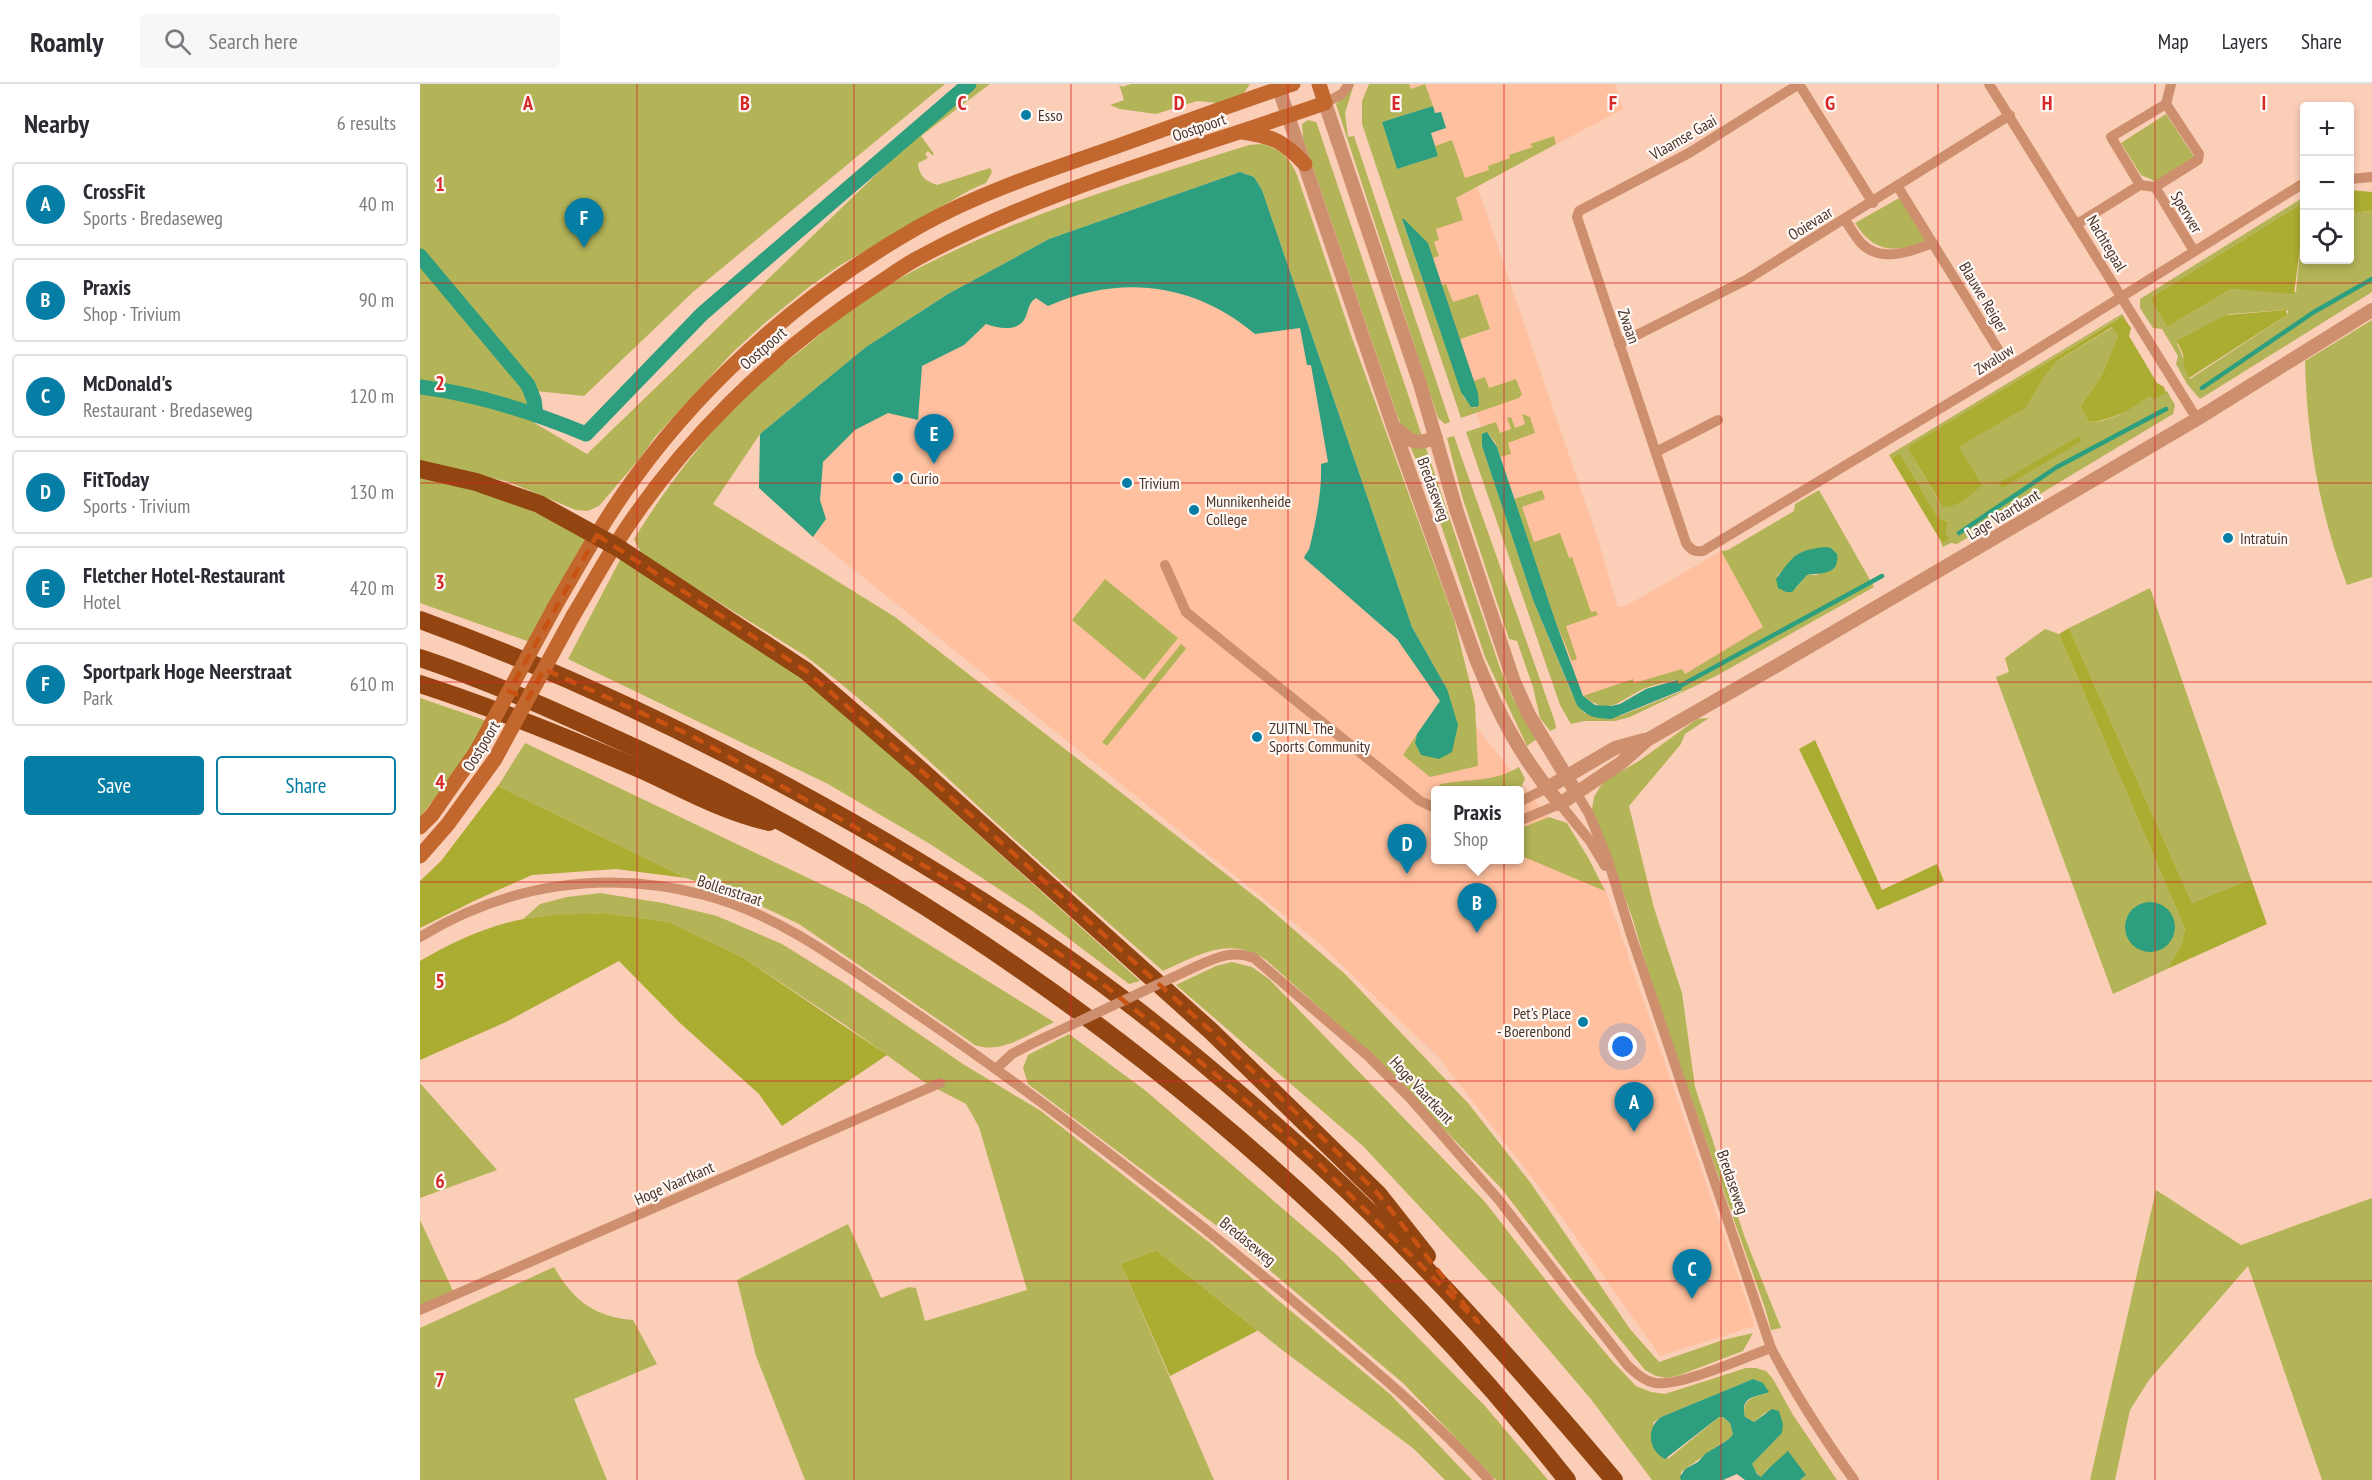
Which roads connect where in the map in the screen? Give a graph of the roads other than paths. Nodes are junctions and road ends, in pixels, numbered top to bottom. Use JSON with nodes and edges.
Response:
{"nodes":[{"id":1,"x":1319,"y":84,"type":"edge"},
{"id":2,"x":1349,"y":84,"type":"edge"},
{"id":3,"x":1799,"y":84,"type":"edge"},
{"id":4,"x":1989,"y":84,"type":"edge"},
{"id":5,"x":2171,"y":84,"type":"edge"},
{"id":6,"x":1283,"y":86,"type":"edge"},
{"id":7,"x":1325,"y":103,"type":"junction"},
{"id":8,"x":2166,"y":104,"type":"junction"},
{"id":9,"x":2010,"y":115,"type":"junction"},
{"id":10,"x":1288,"y":116,"type":"junction"},
{"id":11,"x":1240,"y":132,"type":"junction"},
{"id":12,"x":1305,"y":164,"type":"junction"},
{"id":13,"x":2372,"y":177,"type":"edge"},
{"id":14,"x":2354,"y":178,"type":"edge"},
{"id":15,"x":2140,"y":185,"type":"junction"},
{"id":16,"x":2300,"y":185,"type":"edge"},
{"id":17,"x":1898,"y":187,"type":"junction"},
{"id":18,"x":2155,"y":187,"type":"junction"},
{"id":19,"x":1873,"y":202,"type":"junction"},
{"id":20,"x":1579,"y":211,"type":"joint"},
{"id":21,"x":1845,"y":220,"type":"junction"},
{"id":22,"x":2078,"y":224,"type":"junction"},
{"id":23,"x":1933,"y":243,"type":"junction"},
{"id":24,"x":2194,"y":251,"type":"junction"},
{"id":25,"x":2122,"y":297,"type":"junction"},
{"id":26,"x":2372,"y":310,"type":"edge"},
{"id":27,"x":1619,"y":344,"type":"junction"},
{"id":28,"x":2009,"y":368,"type":"junction"},
{"id":29,"x":2197,"y":419,"type":"junction"},
{"id":30,"x":1718,"y":420,"type":"dead end"},
{"id":31,"x":1393,"y":426,"type":"junction"},
{"id":32,"x":1436,"y":438,"type":"junction"},
{"id":33,"x":1656,"y":452,"type":"junction"},
{"id":34,"x":420,"y":469,"type":"edge"},
{"id":35,"x":597,"y":535,"type":"junction"},
{"id":36,"x":615,"y":545,"type":"junction"},
{"id":37,"x":1696,"y":552,"type":"joint"},
{"id":38,"x":1166,"y":565,"type":"dead end"},
{"id":39,"x":420,"y":620,"type":"edge"},
{"id":40,"x":420,"y":658,"type":"edge"},
{"id":41,"x":420,"y":684,"type":"edge"},
{"id":42,"x":1647,"y":740,"type":"junction"},
{"id":43,"x":1565,"y":777,"type":"junction"},
{"id":44,"x":1546,"y":788,"type":"junction"},
{"id":45,"x":1577,"y":794,"type":"junction"},
{"id":46,"x":1524,"y":799,"type":"edge"},
{"id":47,"x":1560,"y":804,"type":"junction"},
{"id":48,"x":1431,"y":806,"type":"edge"},
{"id":49,"x":1524,"y":819,"type":"edge"},
{"id":50,"x":789,"y":826,"type":"junction"},
{"id":51,"x":420,"y":827,"type":"edge"},
{"id":52,"x":420,"y":856,"type":"edge"},
{"id":53,"x":1612,"y":879,"type":"junction"},
{"id":54,"x":420,"y":937,"type":"edge"},
{"id":55,"x":997,"y":1068,"type":"junction"},
{"id":56,"x":940,"y":1083,"type":"dead end"},
{"id":57,"x":420,"y":1310,"type":"edge"},
{"id":58,"x":1478,"y":1322,"type":"junction"},
{"id":59,"x":1771,"y":1348,"type":"junction"},
{"id":60,"x":1489,"y":1480,"type":"edge"},
{"id":61,"x":1567,"y":1480,"type":"edge"},
{"id":62,"x":1614,"y":1480,"type":"edge"},
{"id":63,"x":1854,"y":1480,"type":"edge"}],
"edges":[{"from":1,"to":7,"type":"main road","name":"Bredaseweg"},
{"from":2,"to":7,"type":"street"},
{"from":3,"to":19,"type":"street"},
{"from":3,"to":20,"type":"street","name":"Vlaamse Gaai"},
{"from":4,"to":9,"type":"street","name":"Nachtegaal"},
{"from":5,"to":8,"type":"street"},
{"from":6,"to":10,"type":"street","name":"Bredaseweg"},
{"from":6,"to":35,"type":"main road","name":"Oostpoort"},
{"from":7,"to":10,"type":"main road","name":"Oostpoort"},
{"from":7,"to":32,"type":"street","name":"Bredaseweg"},
{"from":8,"to":15,"type":"street"},
{"from":8,"to":18,"type":"street","name":"Sperwer"},
{"from":9,"to":17,"type":"street","name":"Ooievaar"},
{"from":9,"to":22,"type":"street","name":"Nachtegaal"},
{"from":10,"to":11,"type":"main road","name":"Oostpoort"},
{"from":10,"to":12,"type":"street","name":"Bredaseweg"},
{"from":11,"to":12,"type":"main road"},
{"from":11,"to":36,"type":"main road","name":"Oostpoort"},
{"from":12,"to":31,"type":"street","name":"Bredaseweg"},
{"from":13,"to":14,"type":"street"},
{"from":15,"to":18,"type":"street","name":"Sperwer"},
{"from":15,"to":22,"type":"street"},
{"from":16,"to":24,"type":"street","name":"Zwaluw"},
{"from":17,"to":19,"type":"street","name":"Ooievaar"},
{"from":17,"to":23,"type":"street","name":"Blauwe Reiger"},
{"from":18,"to":24,"type":"street","name":"Sperwer"},
{"from":19,"to":21,"type":"street","name":"Ooievaar"},
{"from":20,"to":27,"type":"street","name":"Zwaan"},
{"from":21,"to":23,"type":"street"},
{"from":21,"to":27,"type":"street","name":"Ooievaar"},
{"from":22,"to":25,"type":"street","name":"Nachtegaal"},
{"from":23,"to":28,"type":"street","name":"Blauwe Reiger"},
{"from":24,"to":25,"type":"street","name":"Zwaluw"},
{"from":25,"to":28,"type":"street","name":"Zwaluw"},
{"from":25,"to":29,"type":"street","name":"Nachtegaal"},
{"from":26,"to":29,"type":"street","name":"Lage Vaartkant"},
{"from":27,"to":33,"type":"street","name":"Zwaan"},
{"from":28,"to":37,"type":"street","name":"Zwaluw"},
{"from":29,"to":42,"type":"street","name":"Lage Vaartkant"},
{"from":30,"to":33,"type":"street"},
{"from":31,"to":32,"type":"street"},
{"from":31,"to":44,"type":"street","name":"Bredaseweg"},
{"from":32,"to":43,"type":"street","name":"Bredaseweg"},
{"from":33,"to":37,"type":"street","name":"Zwaan"},
{"from":34,"to":35,"type":"highway"},
{"from":35,"to":36,"type":"highway"},
{"from":35,"to":51,"type":"main road","name":"Oostpoort","bridge":true},
{"from":36,"to":52,"type":"main road","name":"Oostpoort","bridge":true},
{"from":36,"to":58,"type":"highway"},
{"from":38,"to":48,"type":"street"},
{"from":39,"to":58,"type":"highway"},
{"from":40,"to":50,"type":"highway"},
{"from":41,"to":50,"type":"highway"},
{"from":42,"to":43,"type":"street","name":"Lage Vaartkant"},
{"from":42,"to":45,"type":"street","name":"Lage Vaartkant"},
{"from":43,"to":44,"type":"street","name":"Lage Vaartkant"},
{"from":43,"to":45,"type":"street","name":"Bredaseweg"},
{"from":44,"to":46,"type":"street"},
{"from":44,"to":47,"type":"street","name":"Bredaseweg"},
{"from":45,"to":47,"type":"street","name":"Lage Vaartkant"},
{"from":45,"to":53,"type":"street","name":"Bredaseweg"},
{"from":47,"to":49,"type":"street"},
{"from":47,"to":53,"type":"street","name":"Bredaseweg"},
{"from":50,"to":61,"type":"highway"},
{"from":53,"to":59,"type":"street","name":"Bredaseweg"},
{"from":54,"to":55,"type":"street","name":"Bollenstraat"},
{"from":55,"to":59,"type":"street","name":"Hoge Vaartkant","bridge":true},
{"from":55,"to":60,"type":"street","name":"Bredaseweg"},
{"from":56,"to":57,"type":"street","name":"Hoge Vaartkant"},
{"from":58,"to":62,"type":"highway"},
{"from":59,"to":63,"type":"street","name":"Bredaseweg"}]}
